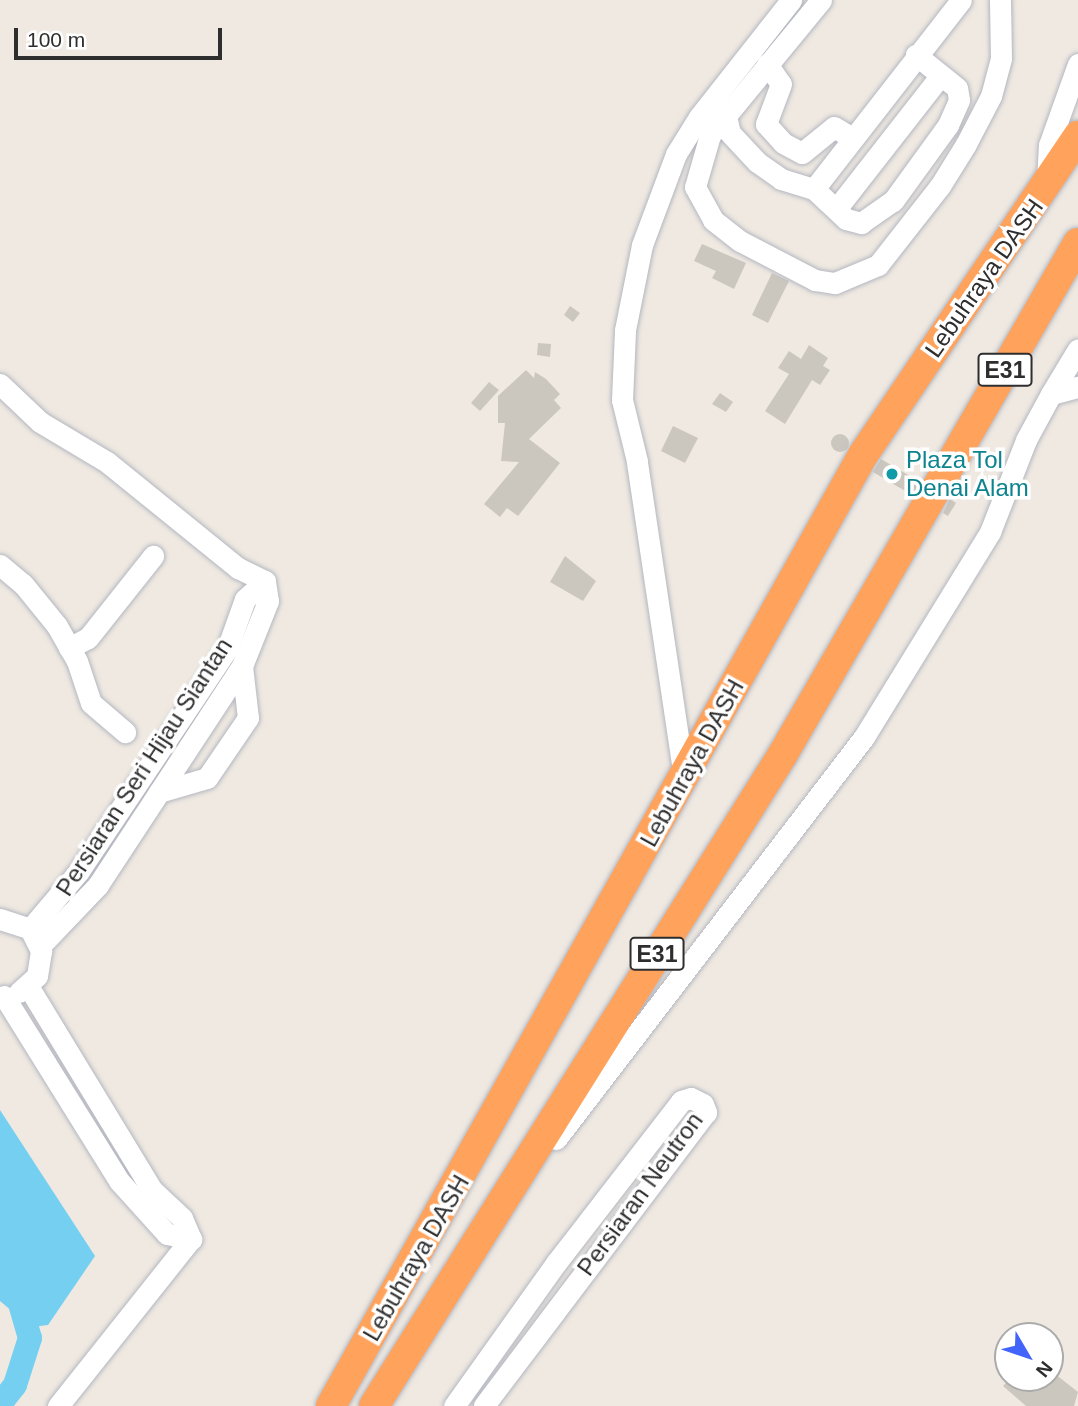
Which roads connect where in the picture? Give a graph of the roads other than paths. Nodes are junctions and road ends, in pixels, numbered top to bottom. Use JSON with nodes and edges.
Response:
{"nodes":[{"id":1,"x":791,"y":0,"type":"edge"},
{"id":2,"x":821,"y":0,"type":"edge"},
{"id":3,"x":961,"y":0,"type":"edge"},
{"id":4,"x":1000,"y":0,"type":"edge"},
{"id":5,"x":916,"y":55,"type":"junction"},
{"id":6,"x":767,"y":64,"type":"junction"},
{"id":7,"x":1078,"y":64,"type":"edge"},
{"id":8,"x":940,"y":76,"type":"junction"},
{"id":9,"x":727,"y":102,"type":"junction"},
{"id":10,"x":1078,"y":136,"type":"edge"},
{"id":11,"x":852,"y":138,"type":"junction"},
{"id":12,"x":1046,"y":188,"type":"junction"},
{"id":13,"x":814,"y":189,"type":"junction"},
{"id":14,"x":837,"y":208,"type":"junction"},
{"id":15,"x":1078,"y":243,"type":"edge"},
{"id":16,"x":1078,"y":349,"type":"edge"},
{"id":17,"x":0,"y":384,"type":"edge"},
{"id":18,"x":1078,"y":387,"type":"edge"},
{"id":19,"x":1051,"y":394,"type":"junction"},
{"id":20,"x":153,"y":556,"type":"dead end"},
{"id":21,"x":0,"y":565,"type":"edge"},
{"id":22,"x":265,"y":581,"type":"junction"},
{"id":23,"x":69,"y":648,"type":"junction"},
{"id":24,"x":242,"y":666,"type":"junction"},
{"id":25,"x":125,"y":732,"type":"dead end"},
{"id":26,"x":684,"y":777,"type":"junction"},
{"id":27,"x":159,"y":792,"type":"junction"},
{"id":28,"x":0,"y":919,"type":"edge"},
{"id":29,"x":35,"y":937,"type":"junction"},
{"id":30,"x":29,"y":986,"type":"junction"},
{"id":31,"x":2,"y":996,"type":"edge"},
{"id":32,"x":191,"y":1239,"type":"junction"},
{"id":33,"x":456,"y":1271,"type":"junction"},
{"id":34,"x":58,"y":1406,"type":"edge"},
{"id":35,"x":331,"y":1406,"type":"edge"},
{"id":36,"x":374,"y":1406,"type":"edge"},
{"id":37,"x":454,"y":1406,"type":"edge"},
{"id":38,"x":484,"y":1406,"type":"edge"}],
"edges":[{"from":1,"to":9,"type":"street"},
{"from":2,"to":6,"type":"street"},
{"from":3,"to":5,"type":"street"},
{"from":4,"to":9,"type":"street"},
{"from":5,"to":8,"type":"street"},
{"from":5,"to":11,"type":"street"},
{"from":6,"to":9,"type":"street"},
{"from":6,"to":11,"type":"street"},
{"from":7,"to":12,"type":"street"},
{"from":8,"to":14,"type":"street"},
{"from":8,"to":14,"type":"street"},
{"from":9,"to":13,"type":"street"},
{"from":9,"to":26,"type":"street"},
{"from":10,"to":12,"type":"highway","name":"Lebuhraya DASH","number":"E31"},
{"from":11,"to":13,"type":"street"},
{"from":12,"to":26,"type":"highway","name":"Lebuhraya DASH","number":"E31"},
{"from":13,"to":14,"type":"street"},
{"from":15,"to":33,"type":"highway","name":"Lebuhraya DASH","number":"E31"},
{"from":16,"to":19,"type":"street"},
{"from":17,"to":22,"type":"street"},
{"from":18,"to":19,"type":"street"},
{"from":19,"to":33,"type":"street"},
{"from":20,"to":23,"type":"street"},
{"from":21,"to":23,"type":"street"},
{"from":22,"to":24,"type":"street","name":"Persiaran Seri Hijau Siantan"},
{"from":22,"to":29,"type":"street","name":"Persiaran Seri Hijau Siantan"},
{"from":23,"to":25,"type":"street"},
{"from":24,"to":27,"type":"street","name":"Persiaran Seri Hijau Siantan"},
{"from":24,"to":27,"type":"street"},
{"from":26,"to":35,"type":"highway","name":"Lebuhraya DASH","number":"E31"},
{"from":27,"to":29,"type":"street","name":"Persiaran Seri Hijau Siantan"},
{"from":28,"to":29,"type":"street"},
{"from":29,"to":30,"type":"street"},
{"from":30,"to":31,"type":"street"},
{"from":30,"to":32,"type":"street"},
{"from":31,"to":32,"type":"street"},
{"from":32,"to":34,"type":"street"},
{"from":33,"to":36,"type":"highway","name":"Lebuhraya DASH","number":"E31"},
{"from":37,"to":38,"type":"street","name":"Persiaran Neutron"}]}
